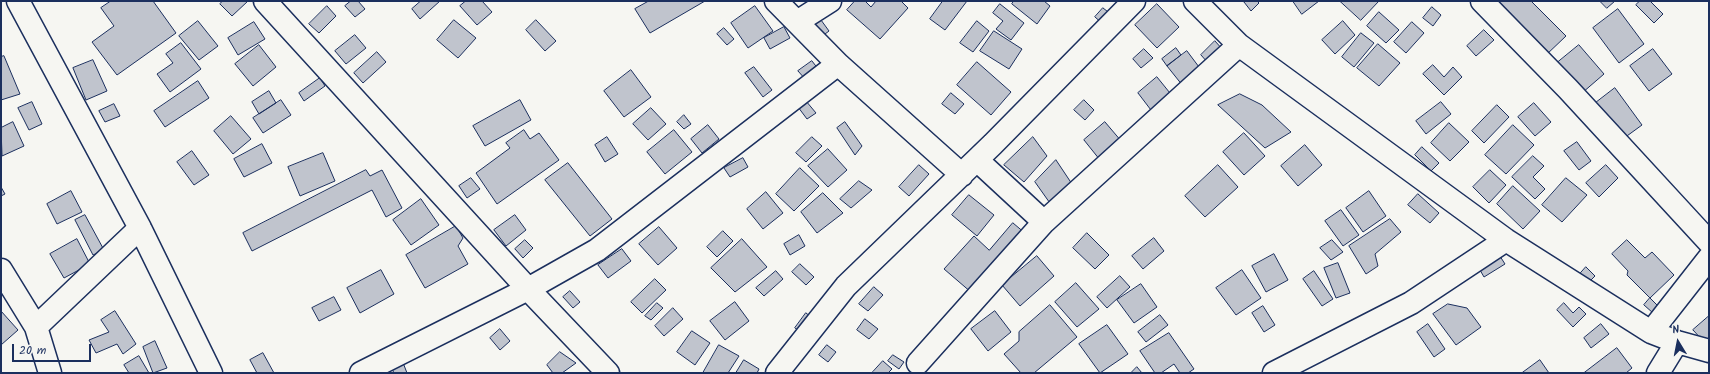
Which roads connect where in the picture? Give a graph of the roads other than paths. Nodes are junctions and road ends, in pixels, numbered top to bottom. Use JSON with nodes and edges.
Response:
{"nodes":[{"id":1,"x":18,"y":1,"type":"edge"},
{"id":2,"x":265,"y":1,"type":"edge"},
{"id":3,"x":776,"y":1,"type":"edge"},
{"id":4,"x":830,"y":1,"type":"edge"},
{"id":5,"x":1134,"y":1,"type":"edge"},
{"id":6,"x":1195,"y":1,"type":"edge"},
{"id":7,"x":1482,"y":1,"type":"edge"},
{"id":8,"x":797,"y":22,"type":"junction"},
{"id":9,"x":1239,"y":44,"type":"junction"},
{"id":10,"x":838,"y":64,"type":"junction"},
{"id":11,"x":977,"y":160,"type":"junction"},
{"id":12,"x":962,"y":175,"type":"junction"},
{"id":13,"x":1044,"y":222,"type":"junction"},
{"id":14,"x":140,"y":228,"type":"junction"},
{"id":15,"x":1506,"y":240,"type":"junction"},
{"id":16,"x":1709,"y":242,"type":"edge"},
{"id":17,"x":1709,"y":258,"type":"edge"},
{"id":18,"x":1,"y":270,"type":"edge"},
{"id":19,"x":528,"y":289,"type":"junction"},
{"id":20,"x":36,"y":327,"type":"junction"},
{"id":21,"x":1650,"y":332,"type":"junction"},
{"id":22,"x":1678,"y":342,"type":"junction"},
{"id":23,"x":1709,"y":351,"type":"edge"},
{"id":24,"x":918,"y":363,"type":"dead end"},
{"id":25,"x":50,"y":373,"type":"edge"},
{"id":26,"x":211,"y":373,"type":"edge"},
{"id":27,"x":361,"y":373,"type":"edge"},
{"id":28,"x":608,"y":373,"type":"edge"},
{"id":29,"x":776,"y":373,"type":"edge"},
{"id":30,"x":1274,"y":373,"type":"edge"},
{"id":31,"x":1658,"y":373,"type":"edge"}],
"edges":[{"from":1,"to":14,"type":"street"},
{"from":2,"to":19,"type":"street"},
{"from":3,"to":8,"type":"street"},
{"from":4,"to":8,"type":"street"},
{"from":5,"to":11,"type":"street"},
{"from":6,"to":9,"type":"street"},
{"from":7,"to":16,"type":"street"},
{"from":8,"to":10,"type":"street"},
{"from":9,"to":13,"type":"street"},
{"from":9,"to":15,"type":"street"},
{"from":10,"to":12,"type":"street"},
{"from":10,"to":19,"type":"street"},
{"from":11,"to":12,"type":"street"},
{"from":11,"to":13,"type":"street"},
{"from":12,"to":29,"type":"street"},
{"from":13,"to":24,"type":"street"},
{"from":14,"to":20,"type":"street"},
{"from":14,"to":26,"type":"street"},
{"from":15,"to":21,"type":"street"},
{"from":15,"to":30,"type":"street"},
{"from":17,"to":21,"type":"street"},
{"from":18,"to":20,"type":"street"},
{"from":19,"to":27,"type":"street"},
{"from":19,"to":28,"type":"street"},
{"from":20,"to":25,"type":"street"},
{"from":21,"to":22,"type":"street"},
{"from":22,"to":23,"type":"street"},
{"from":22,"to":31,"type":"street"}]}
